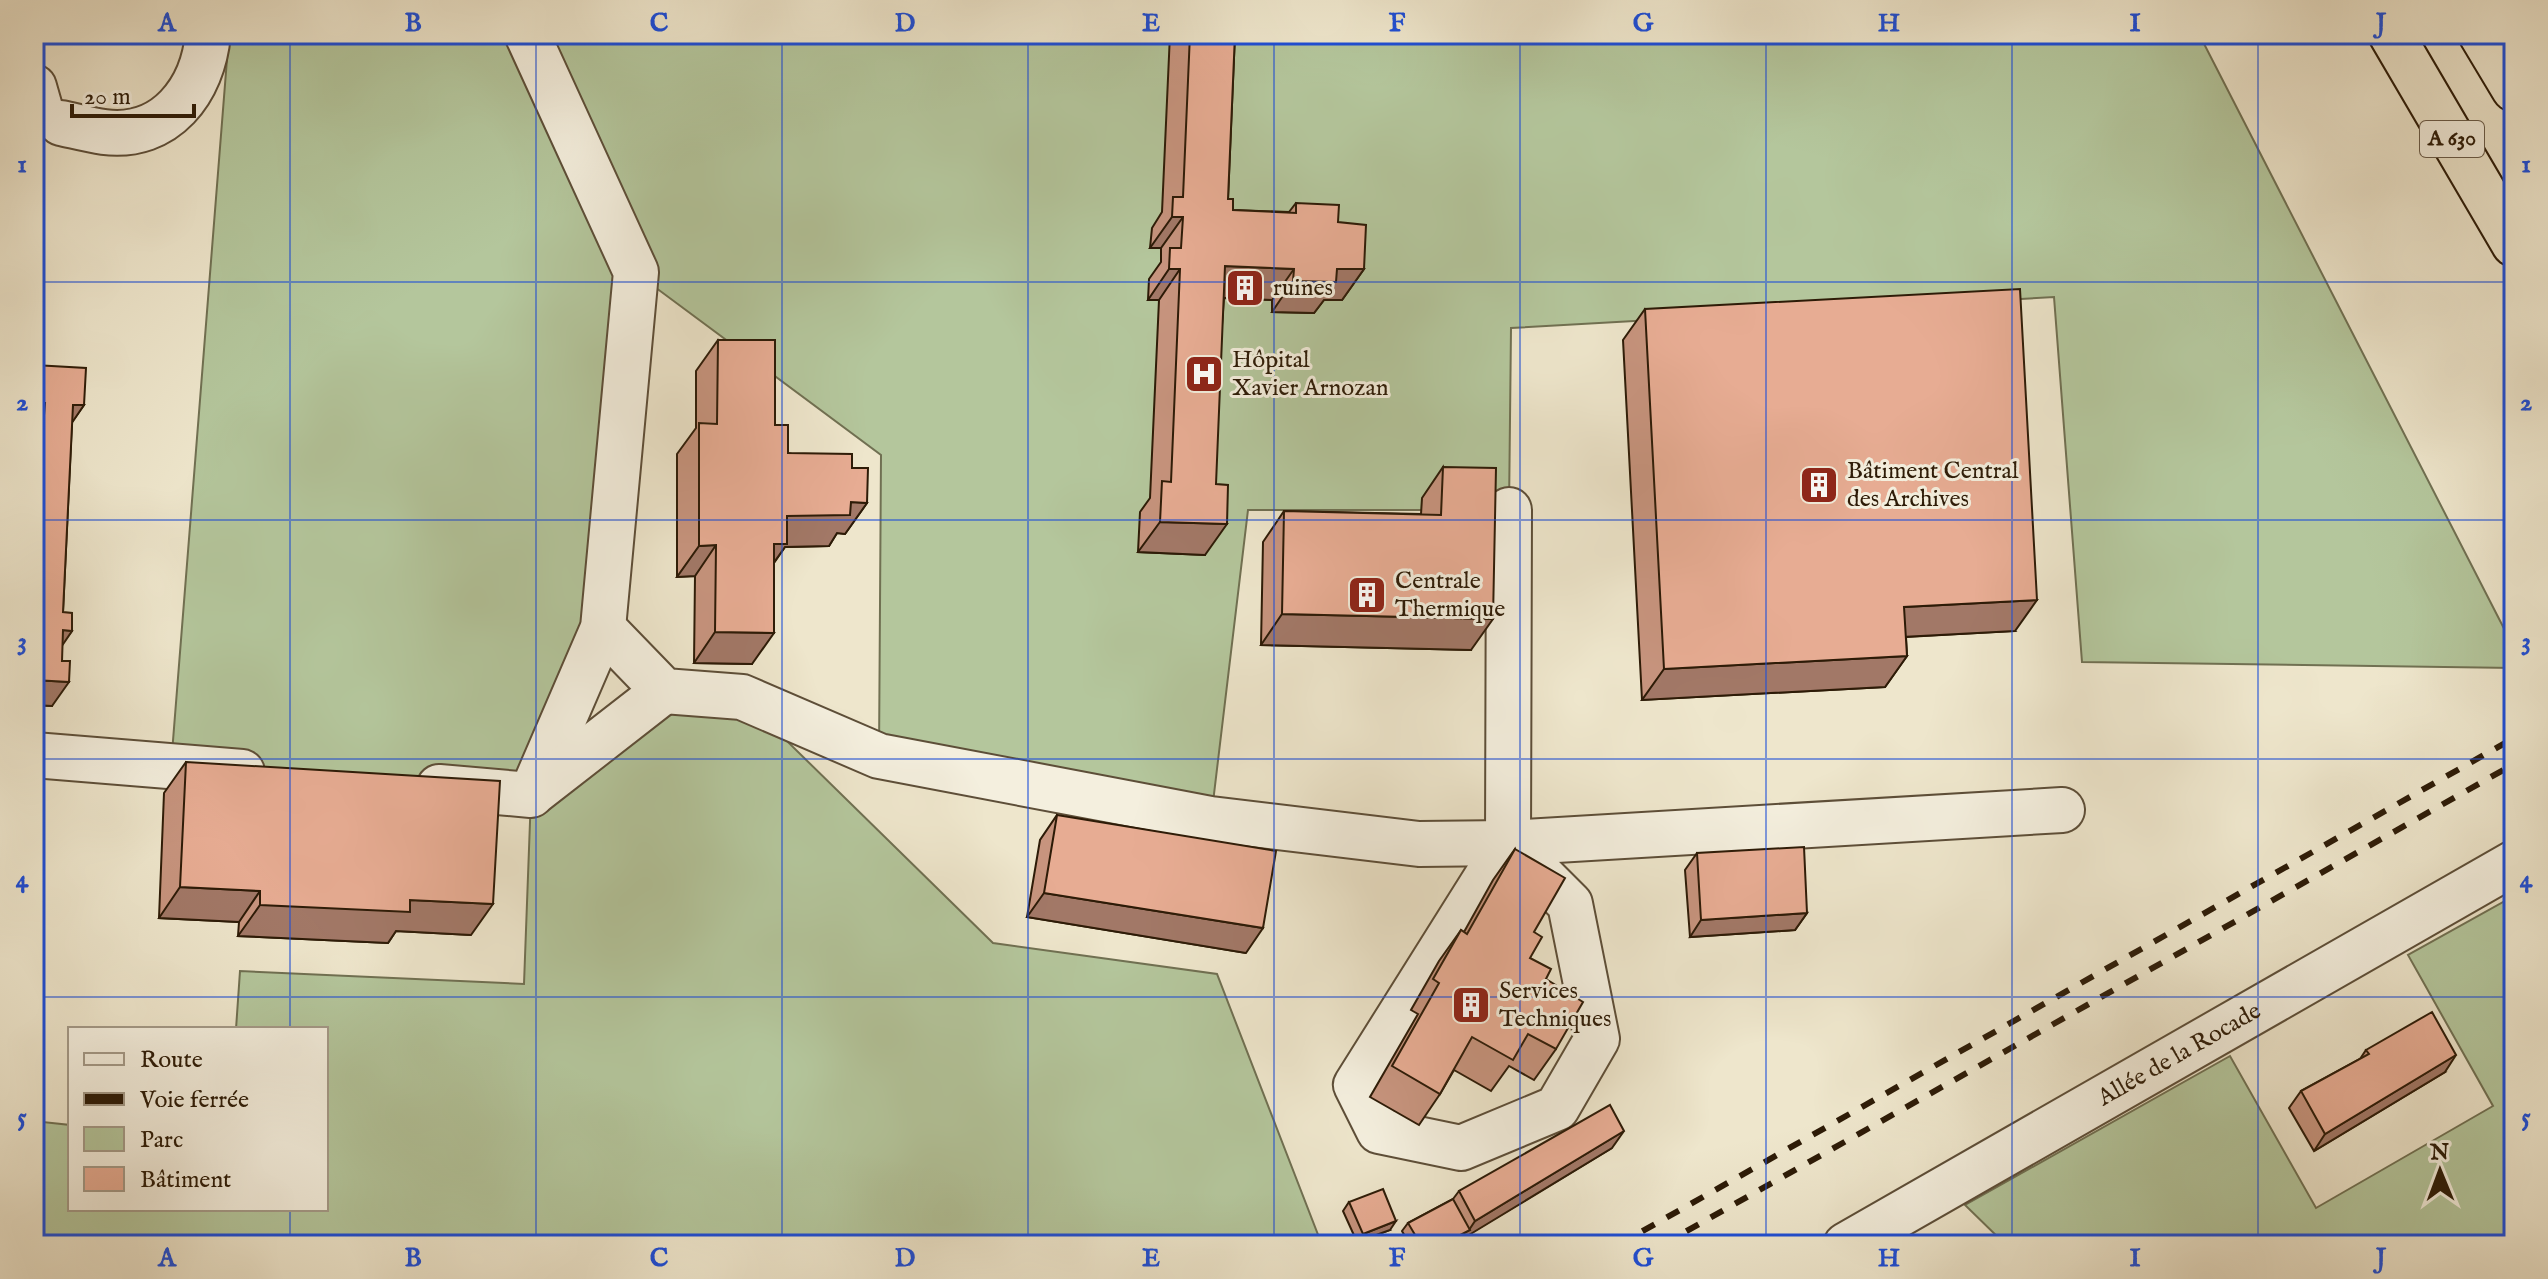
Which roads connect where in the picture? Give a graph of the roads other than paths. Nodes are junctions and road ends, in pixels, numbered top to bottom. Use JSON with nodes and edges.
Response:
{"nodes":[{"id":1,"x":208,"y":34,"type":"edge"},
{"id":2,"x":527,"y":34,"type":"edge"},
{"id":3,"x":2391,"y":34,"type":"edge"},
{"id":4,"x":2481,"y":34,"type":"edge"},
{"id":5,"x":2514,"y":89,"type":"edge"},
{"id":6,"x":42,"y":106,"type":"edge"},
{"id":7,"x":124,"y":153,"type":"dead end"},
{"id":8,"x":2514,"y":244,"type":"edge"},
{"id":9,"x":1509,"y":510,"type":"dead end"},
{"id":10,"x":603,"y":628,"type":"junction"},
{"id":11,"x":664,"y":691,"type":"junction"},
{"id":12,"x":34,"y":755,"type":"edge"},
{"id":13,"x":280,"y":775,"type":"edge"},
{"id":14,"x":406,"y":785,"type":"edge"},
{"id":15,"x":531,"y":795,"type":"junction"},
{"id":16,"x":2062,"y":810,"type":"dead end"},
{"id":17,"x":1508,"y":843,"type":"junction"},
{"id":18,"x":2514,"y":863,"type":"edge"},
{"id":19,"x":1846,"y":1245,"type":"edge"}],
"edges":[{"from":1,"to":6,"type":"street"},
{"from":2,"to":10,"type":"street"},
{"from":3,"to":8,"type":"highway","number":"A 630"},
{"from":4,"to":5,"type":"highway"},
{"from":6,"to":7,"type":"street"},
{"from":9,"to":17,"type":"street"},
{"from":10,"to":11,"type":"street"},
{"from":10,"to":15,"type":"street"},
{"from":11,"to":15,"type":"street"},
{"from":11,"to":17,"type":"street"},
{"from":12,"to":13,"type":"street"},
{"from":14,"to":15,"type":"street"},
{"from":16,"to":17,"type":"street"},
{"from":17,"to":17,"type":"street"},
{"from":18,"to":19,"type":"street","name":"Allée de la Rocade"}]}
